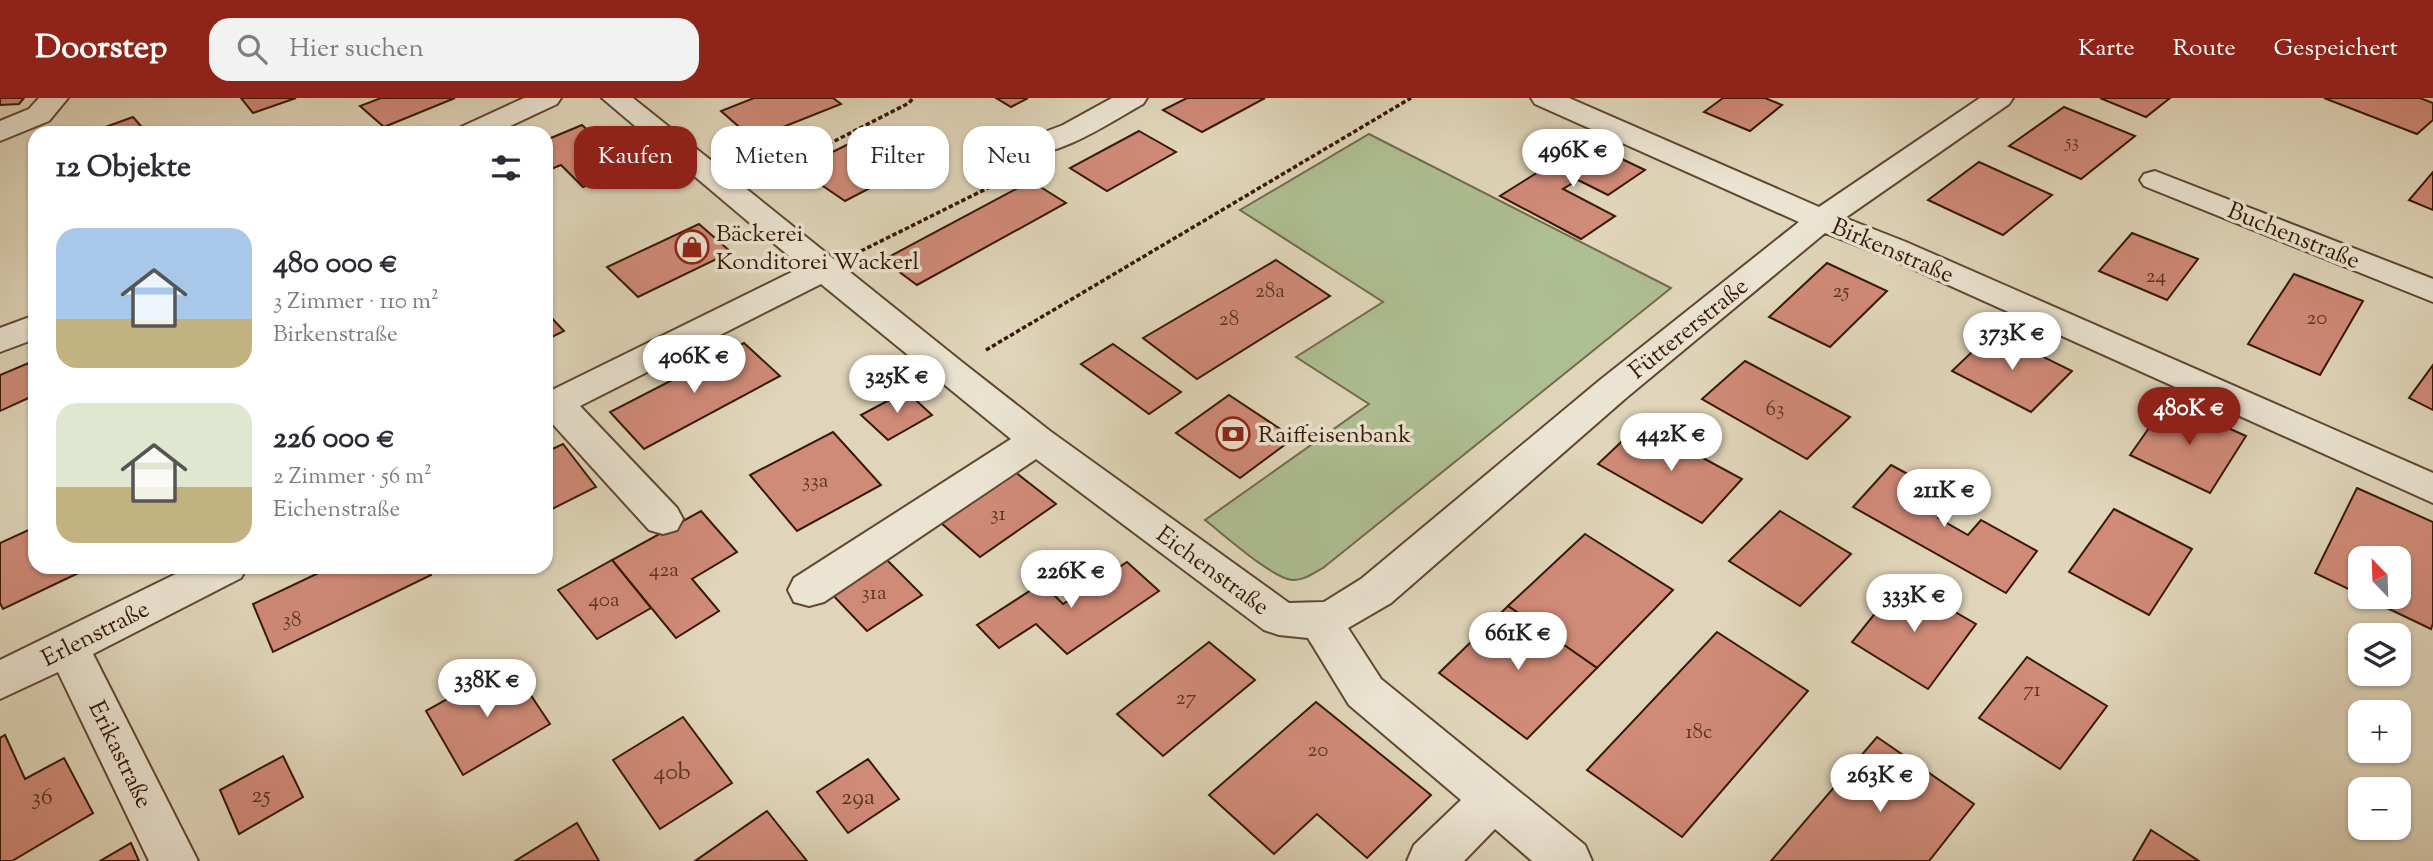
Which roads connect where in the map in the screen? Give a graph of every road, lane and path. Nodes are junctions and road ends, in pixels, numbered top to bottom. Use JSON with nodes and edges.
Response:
{"nodes":[{"id":1,"x":54,"y":98,"type":"edge"},
{"id":2,"x":547,"y":98,"type":"edge"},
{"id":3,"x":616,"y":98,"type":"edge"},
{"id":4,"x":913,"y":98,"type":"edge"},
{"id":5,"x":1133,"y":98,"type":"edge"},
{"id":6,"x":1411,"y":98,"type":"edge"},
{"id":7,"x":1545,"y":98,"type":"edge"},
{"id":8,"x":1999,"y":98,"type":"edge"},
{"id":9,"x":486,"y":126,"type":"edge"},
{"id":10,"x":0,"y":132,"type":"edge"},
{"id":11,"x":1055,"y":138,"type":"edge"},
{"id":12,"x":2155,"y":180,"type":"dead end"},
{"id":13,"x":986,"y":189,"type":"edge"},
{"id":14,"x":731,"y":195,"type":"junction"},
{"id":15,"x":1821,"y":220,"type":"junction"},
{"id":16,"x":827,"y":268,"type":"junction"},
{"id":17,"x":2433,"y":290,"type":"edge"},
{"id":18,"x":28,"y":329,"type":"edge"},
{"id":19,"x":0,"y":341,"type":"edge"},
{"id":20,"x":949,"y":371,"type":"junction"},
{"id":21,"x":553,"y":404,"type":"edge"},
{"id":22,"x":553,"y":407,"type":"edge"},
{"id":23,"x":1037,"y":440,"type":"junction"},
{"id":24,"x":2433,"y":489,"type":"edge"},
{"id":25,"x":663,"y":519,"type":"dead end"},
{"id":26,"x":213,"y":574,"type":"edge"},
{"id":27,"x":809,"y":590,"type":"dead end"},
{"id":28,"x":1321,"y":622,"type":"junction"},
{"id":29,"x":67,"y":647,"type":"junction"},
{"id":30,"x":0,"y":681,"type":"edge"},
{"id":31,"x":1494,"y":799,"type":"junction"},
{"id":32,"x":174,"y":861,"type":"edge"},
{"id":33,"x":1431,"y":861,"type":"edge"},
{"id":34,"x":1567,"y":861,"type":"edge"}],
"edges":[{"from":1,"to":10,"type":"street"},
{"from":2,"to":9,"type":"street"},
{"from":3,"to":14,"type":"street","name":"Eichenstraße"},
{"from":4,"to":14,"type":"path"},
{"from":5,"to":11,"type":"street"},
{"from":6,"to":20,"type":"path"},
{"from":7,"to":15,"type":"street","name":"Birkenstraße"},
{"from":8,"to":15,"type":"street","name":"Füttererstraße"},
{"from":12,"to":17,"type":"street","name":"Buchenstraße"},
{"from":13,"to":16,"type":"path"},
{"from":14,"to":16,"type":"street","name":"Eichenstraße"},
{"from":15,"to":24,"type":"street","name":"Birkenstraße"},
{"from":15,"to":28,"type":"street","name":"Füttererstraße"},
{"from":16,"to":20,"type":"street","name":"Eichenstraße"},
{"from":16,"to":21,"type":"street"},
{"from":18,"to":19,"type":"street"},
{"from":20,"to":23,"type":"street","name":"Eichenstraße"},
{"from":22,"to":25,"type":"street"},
{"from":23,"to":27,"type":"street"},
{"from":23,"to":28,"type":"street","name":"Eichenstraße"},
{"from":26,"to":29,"type":"street","name":"Erlenstraße"},
{"from":28,"to":31,"type":"street"},
{"from":29,"to":30,"type":"street","name":"Erlenstraße"},
{"from":29,"to":32,"type":"street","name":"Erikastraße"},
{"from":31,"to":33,"type":"street"},
{"from":31,"to":34,"type":"street"}]}
